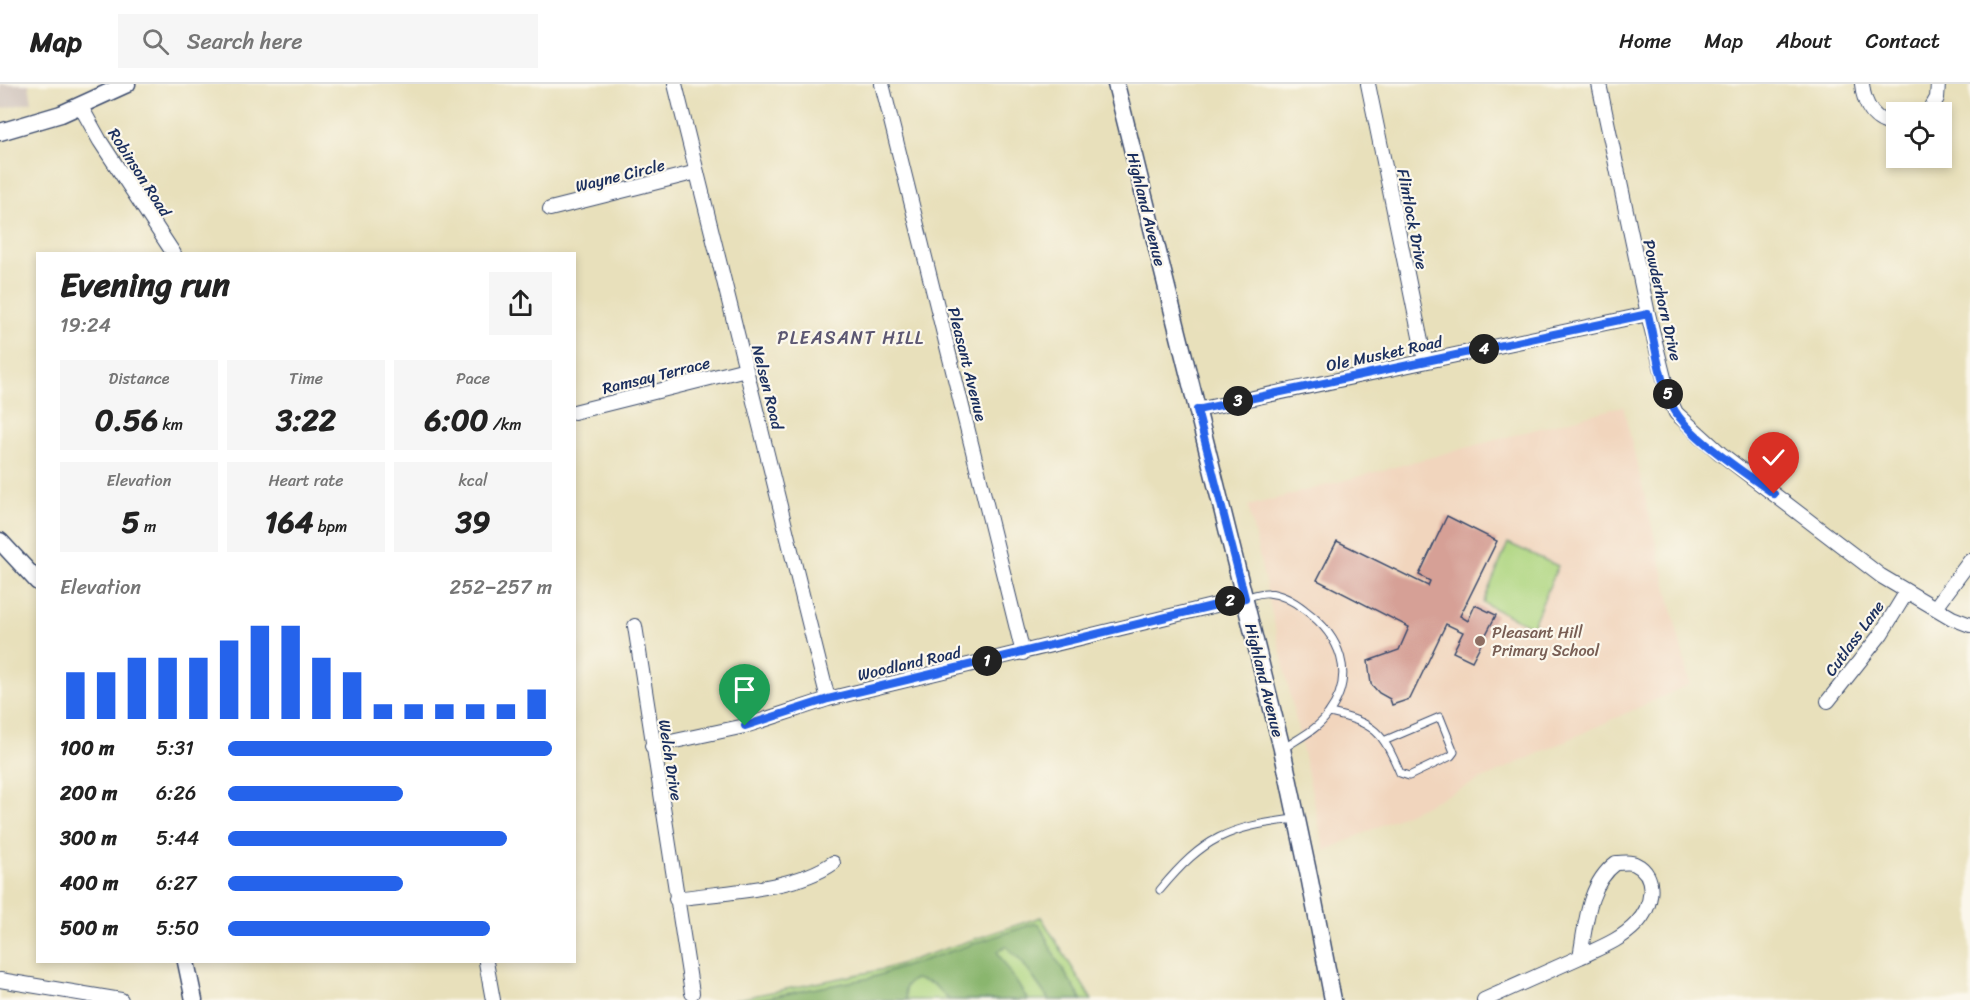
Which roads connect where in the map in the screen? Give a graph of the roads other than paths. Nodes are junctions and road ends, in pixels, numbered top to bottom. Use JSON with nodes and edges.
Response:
{"nodes":[{"id":1,"x":126,"y":84,"type":"edge"},
{"id":2,"x":675,"y":84,"type":"edge"},
{"id":3,"x":882,"y":84,"type":"edge"},
{"id":4,"x":1116,"y":84,"type":"edge"},
{"id":5,"x":1368,"y":84,"type":"edge"},
{"id":6,"x":1599,"y":84,"type":"edge"},
{"id":7,"x":1862,"y":84,"type":"edge"},
{"id":8,"x":1938,"y":84,"type":"edge"},
{"id":9,"x":1935,"y":102,"type":"edge"},
{"id":10,"x":81,"y":106,"type":"junction"},
{"id":11,"x":1886,"y":122,"type":"edge"},
{"id":12,"x":0,"y":132,"type":"edge"},
{"id":13,"x":697,"y":172,"type":"junction"},
{"id":14,"x":550,"y":209,"type":"dead end"},
{"id":15,"x":173,"y":252,"type":"edge"},
{"id":16,"x":1648,"y":314,"type":"junction"},
{"id":17,"x":1425,"y":361,"type":"junction"},
{"id":18,"x":746,"y":369,"type":"junction"},
{"id":19,"x":1197,"y":410,"type":"junction"},
{"id":20,"x":576,"y":412,"type":"edge"},
{"id":21,"x":0,"y":541,"type":"edge"},
{"id":22,"x":1970,"y":561,"type":"edge"},
{"id":23,"x":36,"y":580,"type":"edge"},
{"id":24,"x":1906,"y":593,"type":"junction"},
{"id":25,"x":1245,"y":598,"type":"junction"},
{"id":26,"x":1935,"y":608,"type":"junction"},
{"id":27,"x":1970,"y":625,"type":"edge"},
{"id":28,"x":635,"y":626,"type":"dead end"},
{"id":29,"x":1023,"y":652,"type":"junction"},
{"id":30,"x":828,"y":699,"type":"junction"},
{"id":31,"x":1828,"y":701,"type":"dead end"},
{"id":32,"x":1330,"y":713,"type":"junction"},
{"id":33,"x":1386,"y":740,"type":"junction"},
{"id":34,"x":652,"y":746,"type":"junction"},
{"id":35,"x":1281,"y":749,"type":"junction"},
{"id":36,"x":1298,"y":819,"type":"junction"},
{"id":37,"x":833,"y":863,"type":"dead end"},
{"id":38,"x":1160,"y":890,"type":"dead end"},
{"id":39,"x":676,"y":898,"type":"junction"},
{"id":40,"x":1580,"y":957,"type":"junction"},
{"id":41,"x":186,"y":963,"type":"edge"},
{"id":42,"x":486,"y":963,"type":"edge"},
{"id":43,"x":0,"y":980,"type":"edge"},
{"id":44,"x":692,"y":993,"type":"dead end"},
{"id":45,"x":121,"y":1000,"type":"edge"},
{"id":46,"x":194,"y":1000,"type":"edge"},
{"id":47,"x":493,"y":1000,"type":"edge"},
{"id":48,"x":1333,"y":1000,"type":"edge"},
{"id":49,"x":1484,"y":1000,"type":"edge"}],
"edges":[{"from":1,"to":10,"type":"street"},
{"from":2,"to":13,"type":"street","name":"Nelsen Road"},
{"from":3,"to":29,"type":"street","name":"Pleasant Avenue"},
{"from":4,"to":19,"type":"street","name":"Highland Avenue"},
{"from":5,"to":17,"type":"street","name":"Flintlock Drive"},
{"from":6,"to":16,"type":"street","name":"Powderhorn Drive"},
{"from":7,"to":11,"type":"street"},
{"from":8,"to":9,"type":"street"},
{"from":10,"to":12,"type":"street"},
{"from":10,"to":15,"type":"street","name":"Robinson Road"},
{"from":13,"to":14,"type":"street","name":"Wayne Circle"},
{"from":13,"to":18,"type":"street","name":"Nelsen Road"},
{"from":16,"to":17,"type":"street","name":"Ole Musket Road"},
{"from":16,"to":24,"type":"street","name":"Powderhorn Drive"},
{"from":17,"to":19,"type":"street","name":"Ole Musket Road"},
{"from":18,"to":20,"type":"street","name":"Ramsay Terrace"},
{"from":18,"to":30,"type":"street","name":"Nelsen Road"},
{"from":19,"to":25,"type":"street","name":"Highland Avenue"},
{"from":21,"to":23,"type":"street"},
{"from":22,"to":26,"type":"street"},
{"from":24,"to":26,"type":"street","name":"Powderhorn Drive"},
{"from":24,"to":31,"type":"street","name":"Cutlass Lane"},
{"from":25,"to":29,"type":"street","name":"Woodland Road"},
{"from":25,"to":32,"type":"lane"},
{"from":25,"to":35,"type":"street","name":"Highland Avenue"},
{"from":26,"to":27,"type":"street","name":"Powderhorn Drive"},
{"from":28,"to":34,"type":"street","name":"Welch Drive"},
{"from":29,"to":30,"type":"street","name":"Woodland Road"},
{"from":30,"to":34,"type":"street","name":"Woodland Road"},
{"from":32,"to":33,"type":"lane"},
{"from":32,"to":35,"type":"lane"},
{"from":33,"to":33,"type":"lane"},
{"from":34,"to":39,"type":"street","name":"Welch Drive"},
{"from":35,"to":36,"type":"street","name":"Highland Avenue"},
{"from":36,"to":38,"type":"lane"},
{"from":36,"to":48,"type":"street","name":"Highland Avenue"},
{"from":37,"to":39,"type":"street"},
{"from":39,"to":44,"type":"street","name":"Welch Drive"},
{"from":40,"to":40,"type":"street"},
{"from":40,"to":49,"type":"street"},
{"from":41,"to":46,"type":"street"},
{"from":42,"to":47,"type":"street"},
{"from":43,"to":45,"type":"street"}]}
